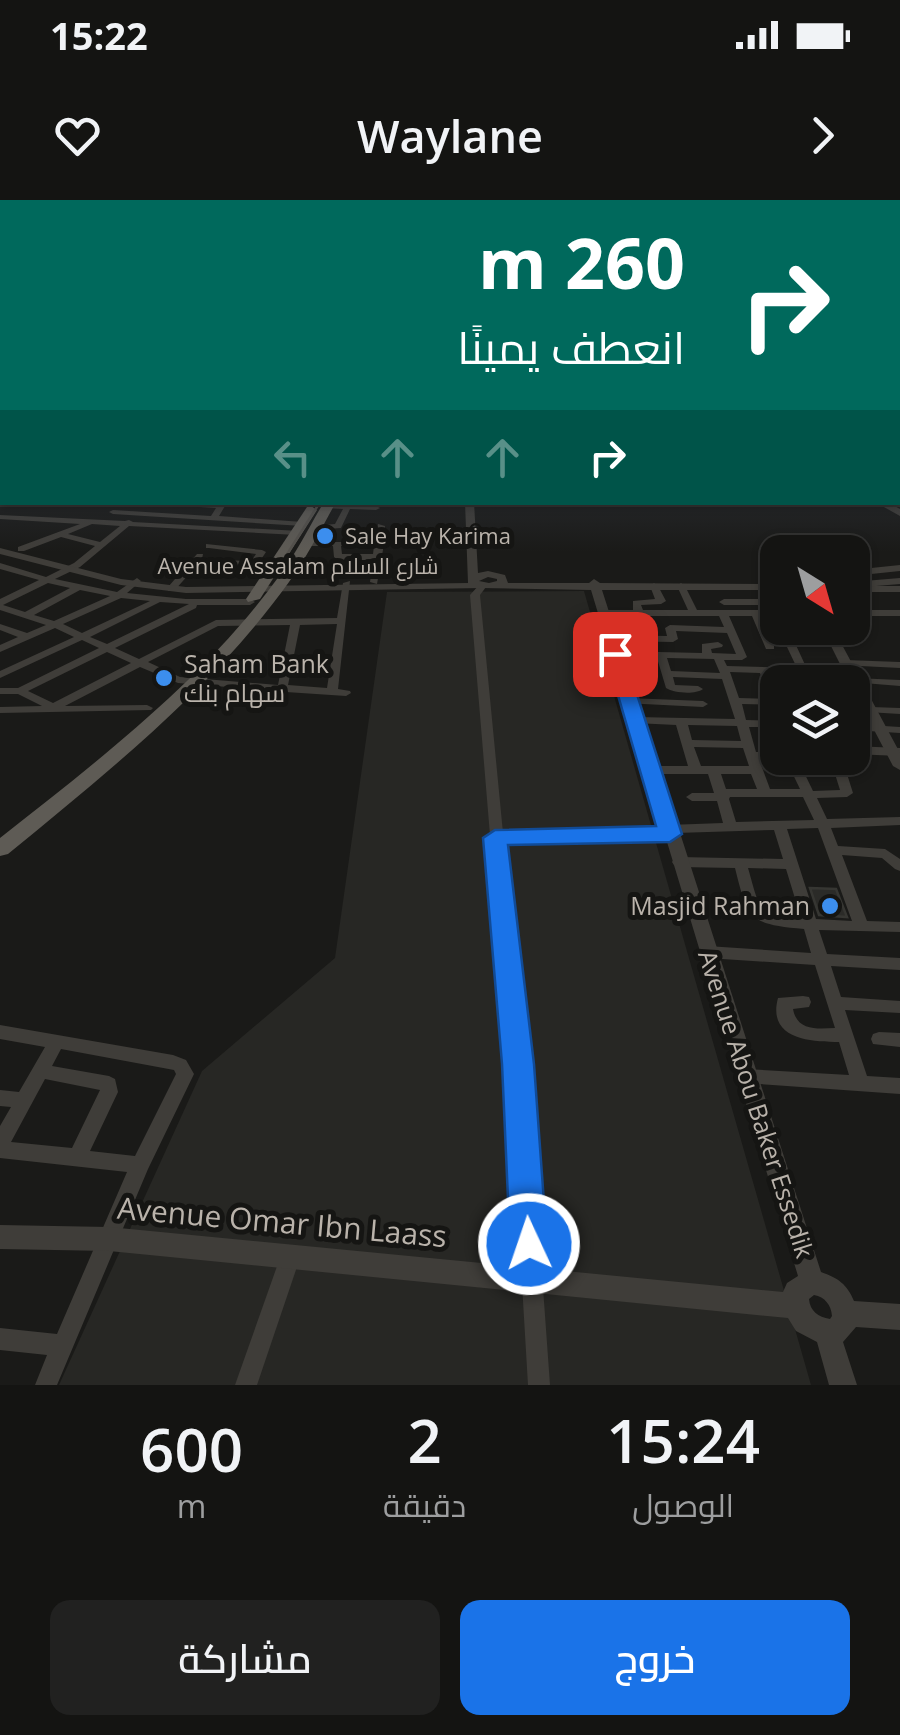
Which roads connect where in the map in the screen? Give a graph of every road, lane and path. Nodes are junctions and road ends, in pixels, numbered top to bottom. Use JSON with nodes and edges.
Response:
{"nodes":[{"id":1,"x":126,"y":505,"type":"edge"},
{"id":2,"x":200,"y":505,"type":"edge"},
{"id":3,"x":211,"y":505,"type":"edge"},
{"id":4,"x":272,"y":505,"type":"edge"},
{"id":5,"x":296,"y":505,"type":"edge"},
{"id":6,"x":323,"y":505,"type":"edge"},
{"id":7,"x":336,"y":505,"type":"edge"},
{"id":8,"x":469,"y":505,"type":"edge"},
{"id":9,"x":348,"y":506,"type":"junction"},
{"id":10,"x":376,"y":508,"type":"dead end"},
{"id":11,"x":246,"y":509,"type":"edge"},
{"id":12,"x":113,"y":512,"type":"junction"},
{"id":13,"x":138,"y":514,"type":"junction"},
{"id":14,"x":216,"y":514,"type":"junction"},
{"id":15,"x":0,"y":517,"type":"edge"},
{"id":16,"x":188,"y":517,"type":"junction"},
{"id":17,"x":95,"y":520,"type":"junction"},
{"id":18,"x":260,"y":521,"type":"junction"},
{"id":19,"x":129,"y":522,"type":"junction"},
{"id":20,"x":284,"y":522,"type":"junction"},
{"id":21,"x":181,"y":526,"type":"junction"},
{"id":22,"x":380,"y":526,"type":"dead end"},
{"id":23,"x":227,"y":528,"type":"junction"},
{"id":24,"x":305,"y":532,"type":"junction"},
{"id":25,"x":60,"y":534,"type":"junction"},
{"id":26,"x":337,"y":544,"type":"junction"},
{"id":27,"x":380,"y":544,"type":"junction"},
{"id":28,"x":101,"y":546,"type":"junction"},
{"id":29,"x":208,"y":546,"type":"junction"},
{"id":30,"x":6,"y":552,"type":"edge"},
{"id":31,"x":260,"y":556,"type":"junction"},
{"id":32,"x":280,"y":558,"type":"junction"},
{"id":33,"x":378,"y":558,"type":"junction"},
{"id":34,"x":196,"y":561,"type":"junction"},
{"id":35,"x":474,"y":562,"type":"junction"},
{"id":36,"x":0,"y":566,"type":"edge"},
{"id":37,"x":73,"y":567,"type":"junction"},
{"id":38,"x":900,"y":568,"type":"edge"},
{"id":39,"x":15,"y":571,"type":"junction"},
{"id":40,"x":870,"y":577,"type":"edge"},
{"id":41,"x":0,"y":579,"type":"edge"},
{"id":42,"x":47,"y":580,"type":"junction"},
{"id":43,"x":486,"y":581,"type":"junction"},
{"id":44,"x":135,"y":582,"type":"junction"},
{"id":45,"x":374,"y":582,"type":"junction"},
{"id":46,"x":870,"y":582,"type":"edge"},
{"id":47,"x":900,"y":582,"type":"edge"},
{"id":48,"x":595,"y":584,"type":"junction"},
{"id":49,"x":760,"y":584,"type":"edge"},
{"id":50,"x":347,"y":585,"type":"junction"},
{"id":51,"x":654,"y":586,"type":"junction"},
{"id":52,"x":680,"y":586,"type":"junction"},
{"id":53,"x":760,"y":586,"type":"edge"},
{"id":54,"x":870,"y":586,"type":"edge"},
{"id":55,"x":173,"y":587,"type":"junction"},
{"id":56,"x":744,"y":587,"type":"junction"},
{"id":57,"x":78,"y":588,"type":"junction"},
{"id":58,"x":266,"y":589,"type":"junction"},
{"id":59,"x":886,"y":589,"type":"junction"},
{"id":60,"x":116,"y":598,"type":"junction"},
{"id":61,"x":157,"y":602,"type":"junction"},
{"id":62,"x":198,"y":604,"type":"junction"},
{"id":63,"x":0,"y":605,"type":"edge"},
{"id":64,"x":760,"y":605,"type":"edge"},
{"id":65,"x":725,"y":607,"type":"junction"},
{"id":66,"x":754,"y":608,"type":"junction"},
{"id":67,"x":760,"y":609,"type":"edge"},
{"id":68,"x":900,"y":610,"type":"edge"},
{"id":69,"x":870,"y":612,"type":"edge"},
{"id":70,"x":602,"y":613,"type":"junction"},
{"id":71,"x":642,"y":613,"type":"junction"},
{"id":72,"x":694,"y":613,"type":"junction"},
{"id":73,"x":27,"y":615,"type":"junction"},
{"id":74,"x":296,"y":621,"type":"junction"},
{"id":75,"x":341,"y":621,"type":"junction"},
{"id":76,"x":240,"y":622,"type":"junction"},
{"id":77,"x":56,"y":625,"type":"junction"},
{"id":78,"x":0,"y":627,"type":"edge"},
{"id":79,"x":730,"y":630,"type":"junction"},
{"id":80,"x":82,"y":636,"type":"junction"},
{"id":81,"x":27,"y":637,"type":"junction"},
{"id":82,"x":649,"y":639,"type":"junction"},
{"id":83,"x":612,"y":646,"type":"junction"},
{"id":84,"x":109,"y":648,"type":"junction"},
{"id":85,"x":0,"y":649,"type":"edge"},
{"id":86,"x":661,"y":655,"type":"junction"},
{"id":87,"x":742,"y":657,"type":"junction"},
{"id":88,"x":139,"y":660,"type":"junction"},
{"id":89,"x":719,"y":661,"type":"junction"},
{"id":90,"x":0,"y":662,"type":"edge"},
{"id":91,"x":801,"y":665,"type":"edge"},
{"id":92,"x":900,"y":665,"type":"edge"},
{"id":93,"x":13,"y":668,"type":"junction"},
{"id":94,"x":747,"y":670,"type":"junction"},
{"id":95,"x":760,"y":671,"type":"edge"},
{"id":96,"x":666,"y":674,"type":"junction"},
{"id":97,"x":695,"y":674,"type":"junction"},
{"id":98,"x":0,"y":675,"type":"edge"},
{"id":99,"x":870,"y":675,"type":"edge"},
{"id":100,"x":184,"y":682,"type":"junction"},
{"id":101,"x":870,"y":682,"type":"edge"},
{"id":102,"x":898,"y":685,"type":"edge"},
{"id":103,"x":698,"y":689,"type":"junction"},
{"id":104,"x":282,"y":690,"type":"junction"},
{"id":105,"x":20,"y":691,"type":"junction"},
{"id":106,"x":0,"y":692,"type":"edge"},
{"id":107,"x":332,"y":692,"type":"junction"},
{"id":108,"x":346,"y":693,"type":"dead end"},
{"id":109,"x":628,"y":700,"type":"junction"},
{"id":110,"x":737,"y":701,"type":"junction"},
{"id":111,"x":760,"y":702,"type":"edge"},
{"id":112,"x":702,"y":704,"type":"junction"},
{"id":113,"x":52,"y":708,"type":"junction"},
{"id":114,"x":147,"y":708,"type":"junction"},
{"id":115,"x":0,"y":710,"type":"edge"},
{"id":116,"x":871,"y":710,"type":"joint"},
{"id":117,"x":900,"y":710,"type":"edge"},
{"id":118,"x":635,"y":720,"type":"junction"},
{"id":119,"x":681,"y":722,"type":"junction"},
{"id":120,"x":707,"y":723,"type":"junction"},
{"id":121,"x":741,"y":723,"type":"junction"},
{"id":122,"x":760,"y":724,"type":"edge"},
{"id":123,"x":870,"y":728,"type":"edge"},
{"id":124,"x":881,"y":728,"type":"junction"},
{"id":125,"x":900,"y":730,"type":"edge"},
{"id":126,"x":688,"y":744,"type":"junction"},
{"id":127,"x":749,"y":750,"type":"junction"},
{"id":128,"x":870,"y":751,"type":"edge"},
{"id":129,"x":760,"y":752,"type":"edge"},
{"id":130,"x":896,"y":752,"type":"edge"},
{"id":131,"x":900,"y":766,"type":"edge"},
{"id":132,"x":695,"y":768,"type":"junction"},
{"id":133,"x":713,"y":769,"type":"junction"},
{"id":134,"x":650,"y":770,"type":"junction"},
{"id":135,"x":756,"y":770,"type":"junction"},
{"id":136,"x":799,"y":775,"type":"edge"},
{"id":137,"x":842,"y":775,"type":"edge"},
{"id":138,"x":766,"y":793,"type":"junction"},
{"id":139,"x":808,"y":794,"type":"junction"},
{"id":140,"x":723,"y":795,"type":"junction"},
{"id":141,"x":692,"y":797,"type":"dead end"},
{"id":142,"x":900,"y":820,"type":"edge"},
{"id":143,"x":822,"y":824,"type":"junction"},
{"id":144,"x":779,"y":825,"type":"junction"},
{"id":145,"x":732,"y":826,"type":"junction"},
{"id":146,"x":669,"y":832,"type":"junction"},
{"id":147,"x":0,"y":835,"type":"edge"},
{"id":148,"x":495,"y":838,"type":"junction"},
{"id":149,"x":0,"y":849,"type":"edge"},
{"id":150,"x":832,"y":850,"type":"junction"},
{"id":151,"x":679,"y":862,"type":"junction"},
{"id":152,"x":740,"y":863,"type":"junction"},
{"id":153,"x":791,"y":864,"type":"junction"},
{"id":154,"x":900,"y":866,"type":"edge"},
{"id":155,"x":811,"y":924,"type":"junction"},
{"id":156,"x":861,"y":925,"type":"junction"},
{"id":157,"x":900,"y":926,"type":"edge"},
{"id":158,"x":707,"y":952,"type":"junction"},
{"id":159,"x":822,"y":960,"type":"junction"},
{"id":160,"x":900,"y":964,"type":"edge"},
{"id":161,"x":803,"y":1002,"type":"dead end"},
{"id":162,"x":835,"y":1002,"type":"junction"},
{"id":163,"x":900,"y":1007,"type":"edge"},
{"id":164,"x":0,"y":1032,"type":"edge"},
{"id":165,"x":845,"y":1035,"type":"junction"},
{"id":166,"x":879,"y":1039,"type":"dead end"},
{"id":167,"x":900,"y":1040,"type":"edge"},
{"id":168,"x":56,"y":1042,"type":"junction"},
{"id":169,"x":41,"y":1071,"type":"junction"},
{"id":170,"x":746,"y":1076,"type":"junction"},
{"id":171,"x":860,"y":1084,"type":"junction"},
{"id":172,"x":900,"y":1086,"type":"edge"},
{"id":173,"x":0,"y":1098,"type":"edge"},
{"id":174,"x":24,"y":1100,"type":"junction"},
{"id":175,"x":0,"y":1147,"type":"edge"},
{"id":176,"x":77,"y":1158,"type":"junction"},
{"id":177,"x":140,"y":1166,"type":"junction"},
{"id":178,"x":0,"y":1237,"type":"edge"},
{"id":179,"x":110,"y":1239,"type":"junction"},
{"id":180,"x":291,"y":1255,"type":"junction"},
{"id":181,"x":531,"y":1280,"type":"junction"},
{"id":182,"x":812,"y":1282,"type":"junction"},
{"id":183,"x":796,"y":1306,"type":"junction"},
{"id":184,"x":900,"y":1317,"type":"edge"},
{"id":185,"x":836,"y":1323,"type":"junction"},
{"id":186,"x":0,"y":1339,"type":"edge"},
{"id":187,"x":64,"y":1346,"type":"junction"},
{"id":188,"x":46,"y":1385,"type":"edge"},
{"id":189,"x":246,"y":1385,"type":"edge"},
{"id":190,"x":539,"y":1385,"type":"edge"},
{"id":191,"x":843,"y":1385,"type":"edge"}],
"edges":[{"from":1,"to":12,"type":"street"},
{"from":2,"to":16,"type":"street"},
{"from":3,"to":14,"type":"street"},
{"from":4,"to":18,"type":"street"},
{"from":5,"to":20,"type":"street"},
{"from":6,"to":24,"type":"main road"},
{"from":7,"to":9,"type":"street"},
{"from":8,"to":35,"type":"street"},
{"from":9,"to":10,"type":"street"},
{"from":9,"to":24,"type":"street"},
{"from":11,"to":14,"type":"street"},
{"from":11,"to":18,"type":"street"},
{"from":11,"to":23,"type":"street"},
{"from":12,"to":13,"type":"street"},
{"from":12,"to":17,"type":"street"},
{"from":13,"to":16,"type":"street"},
{"from":13,"to":19,"type":"street"},
{"from":14,"to":16,"type":"street"},
{"from":15,"to":17,"type":"street"},
{"from":16,"to":21,"type":"street"},
{"from":17,"to":19,"type":"street"},
{"from":17,"to":25,"type":"street"},
{"from":18,"to":20,"type":"street"},
{"from":19,"to":21,"type":"street"},
{"from":19,"to":28,"type":"street"},
{"from":20,"to":24,"type":"street"},
{"from":21,"to":23,"type":"street"},
{"from":22,"to":27,"type":"street"},
{"from":23,"to":24,"type":"street"},
{"from":23,"to":29,"type":"street"},
{"from":24,"to":26,"type":"street"},
{"from":24,"to":32,"type":"main road"},
{"from":24,"to":58,"type":"main road"},
{"from":25,"to":28,"type":"street"},
{"from":25,"to":30,"type":"street"},
{"from":26,"to":27,"type":"street"},
{"from":26,"to":33,"type":"street"},
{"from":27,"to":33,"type":"street"},
{"from":28,"to":37,"type":"street"},
{"from":29,"to":31,"type":"street"},
{"from":29,"to":34,"type":"street"},
{"from":30,"to":37,"type":"street","name":"Avenue Assalam شارع السلام"},
{"from":31,"to":32,"type":"street"},
{"from":31,"to":34,"type":"street"},
{"from":32,"to":58,"type":"main road"},
{"from":33,"to":45,"type":"street"},
{"from":34,"to":55,"type":"street"},
{"from":35,"to":43,"type":"street"},
{"from":35,"to":43,"type":"street"},
{"from":36,"to":39,"type":"street"},
{"from":37,"to":42,"type":"street"},
{"from":37,"to":44,"type":"street","name":"Avenue Assalam شارع السلام"},
{"from":38,"to":40,"type":"street"},
{"from":39,"to":41,"type":"street"},
{"from":39,"to":42,"type":"street"},
{"from":42,"to":57,"type":"street"},
{"from":42,"to":63,"type":"street"},
{"from":43,"to":45,"type":"street","name":"Avenue Assalam شارع السلام"},
{"from":43,"to":48,"type":"street","name":"Avenue Assalam شارع السلام"},
{"from":43,"to":50,"type":"street","name":"Avenue Assalam شارع السلام"},
{"from":43,"to":148,"type":"street"},
{"from":44,"to":55,"type":"street","name":"Avenue Assalam شارع السلام"},
{"from":44,"to":60,"type":"street"},
{"from":45,"to":50,"type":"street","name":"Avenue Assalam شارع السلام"},
{"from":46,"to":47,"type":"street"},
{"from":47,"to":59,"type":"street"},
{"from":48,"to":49,"type":"street","name":"Avenue Assalam شارع السلام"},
{"from":48,"to":51,"type":"street","name":"Avenue Assalam شارع السلام"},
{"from":48,"to":70,"type":"street","name":"Avenue Abou Baker Essedik"},
{"from":50,"to":58,"type":"street","name":"Avenue Assalam شارع السلام"},
{"from":50,"to":75,"type":"street"},
{"from":51,"to":52,"type":"street","name":"Avenue Assalam شارع السلام"},
{"from":51,"to":71,"type":"street"},
{"from":52,"to":56,"type":"street","name":"Avenue Assalam شارع السلام"},
{"from":52,"to":72,"type":"street"},
{"from":53,"to":56,"type":"street","name":"Avenue Assalam شارع السلام"},
{"from":54,"to":59,"type":"street"},
{"from":55,"to":58,"type":"street","name":"Avenue Assalam شارع السلام"},
{"from":56,"to":66,"type":"street"},
{"from":57,"to":60,"type":"street"},
{"from":57,"to":73,"type":"street"},
{"from":58,"to":62,"type":"street"},
{"from":58,"to":76,"type":"main road"},
{"from":58,"to":76,"type":"main road"},
{"from":59,"to":68,"type":"street"},
{"from":60,"to":61,"type":"street"},
{"from":60,"to":77,"type":"street"},
{"from":61,"to":62,"type":"street"},
{"from":61,"to":80,"type":"street"},
{"from":62,"to":84,"type":"street"},
{"from":63,"to":73,"type":"street"},
{"from":64,"to":66,"type":"street"},
{"from":65,"to":66,"type":"street"},
{"from":65,"to":72,"type":"street"},
{"from":65,"to":79,"type":"street"},
{"from":66,"to":67,"type":"street"},
{"from":66,"to":91,"type":"street"},
{"from":68,"to":69,"type":"street"},
{"from":70,"to":71,"type":"street"},
{"from":70,"to":83,"type":"street","name":"Avenue Abou Baker Essedik"},
{"from":71,"to":72,"type":"street"},
{"from":71,"to":82,"type":"street"},
{"from":73,"to":77,"type":"street"},
{"from":74,"to":75,"type":"street"},
{"from":74,"to":76,"type":"street"},
{"from":74,"to":104,"type":"street"},
{"from":75,"to":107,"type":"street"},
{"from":76,"to":88,"type":"street"},
{"from":76,"to":100,"type":"main road"},
{"from":77,"to":80,"type":"street"},
{"from":77,"to":81,"type":"street"},
{"from":78,"to":81,"type":"street"},
{"from":79,"to":82,"type":"street"},
{"from":79,"to":87,"type":"street"},
{"from":80,"to":84,"type":"street"},
{"from":80,"to":93,"type":"street"},
{"from":81,"to":85,"type":"street"},
{"from":82,"to":83,"type":"street"},
{"from":83,"to":86,"type":"street"},
{"from":83,"to":109,"type":"street","name":"Avenue Abou Baker Essedik"},
{"from":84,"to":88,"type":"street"},
{"from":84,"to":105,"type":"street"},
{"from":86,"to":89,"type":"street"},
{"from":86,"to":96,"type":"street"},
{"from":87,"to":89,"type":"street"},
{"from":87,"to":94,"type":"street"},
{"from":88,"to":100,"type":"street"},
{"from":88,"to":113,"type":"street"},
{"from":89,"to":94,"type":"street"},
{"from":89,"to":97,"type":"street"},
{"from":89,"to":110,"type":"street"},
{"from":90,"to":93,"type":"street"},
{"from":92,"to":99,"type":"street"},
{"from":93,"to":98,"type":"street"},
{"from":94,"to":95,"type":"street"},
{"from":96,"to":97,"type":"street"},
{"from":96,"to":103,"type":"street"},
{"from":97,"to":103,"type":"street"},
{"from":100,"to":104,"type":"street"},
{"from":100,"to":114,"type":"main road"},
{"from":100,"to":149,"type":"main road"},
{"from":101,"to":102,"type":"street"},
{"from":103,"to":112,"type":"street"},
{"from":104,"to":107,"type":"street"},
{"from":105,"to":106,"type":"street"},
{"from":105,"to":113,"type":"street"},
{"from":107,"to":108,"type":"street"},
{"from":109,"to":112,"type":"street"},
{"from":109,"to":118,"type":"street","name":"Avenue Abou Baker Essedik"},
{"from":110,"to":111,"type":"street"},
{"from":110,"to":121,"type":"street"},
{"from":112,"to":120,"type":"street"},
{"from":113,"to":114,"type":"street"},
{"from":113,"to":115,"type":"street"},
{"from":114,"to":147,"type":"main road"},
{"from":116,"to":117,"type":"street"},
{"from":116,"to":124,"type":"street"},
{"from":118,"to":119,"type":"street"},
{"from":118,"to":134,"type":"street","name":"Avenue Abou Baker Essedik"},
{"from":119,"to":120,"type":"street"},
{"from":119,"to":126,"type":"street"},
{"from":120,"to":121,"type":"street"},
{"from":121,"to":122,"type":"street"},
{"from":121,"to":127,"type":"street"},
{"from":123,"to":124,"type":"street"},
{"from":124,"to":125,"type":"street"},
{"from":124,"to":130,"type":"street"},
{"from":126,"to":127,"type":"street"},
{"from":126,"to":132,"type":"street"},
{"from":127,"to":129,"type":"street"},
{"from":127,"to":135,"type":"street"},
{"from":128,"to":130,"type":"street"},
{"from":130,"to":131,"type":"street"},
{"from":132,"to":133,"type":"street"},
{"from":132,"to":134,"type":"street"},
{"from":133,"to":135,"type":"street"},
{"from":133,"to":140,"type":"street"},
{"from":134,"to":146,"type":"street","name":"Avenue Abou Baker Essedik"},
{"from":135,"to":138,"type":"street"},
{"from":136,"to":139,"type":"street"},
{"from":137,"to":139,"type":"street"},
{"from":138,"to":139,"type":"street"},
{"from":138,"to":140,"type":"street"},
{"from":139,"to":143,"type":"street"},
{"from":140,"to":141,"type":"street"},
{"from":140,"to":145,"type":"street"},
{"from":142,"to":143,"type":"street"},
{"from":143,"to":144,"type":"street"},
{"from":143,"to":150,"type":"street"},
{"from":144,"to":145,"type":"street"},
{"from":144,"to":153,"type":"street"},
{"from":145,"to":146,"type":"street"},
{"from":146,"to":148,"type":"street"},
{"from":146,"to":151,"type":"street","name":"Avenue Abou Baker Essedik"},
{"from":148,"to":181,"type":"street"},
{"from":150,"to":154,"type":"street"},
{"from":150,"to":156,"type":"street"},
{"from":151,"to":152,"type":"street"},
{"from":151,"to":158,"type":"street","name":"Avenue Abou Baker Essedik"},
{"from":152,"to":153,"type":"street"},
{"from":152,"to":155,"type":"street"},
{"from":153,"to":155,"type":"street"},
{"from":155,"to":156,"type":"street"},
{"from":155,"to":159,"type":"street"},
{"from":156,"to":157,"type":"street"},
{"from":158,"to":159,"type":"street"},
{"from":158,"to":170,"type":"street","name":"Avenue Abou Baker Essedik"},
{"from":159,"to":160,"type":"street"},
{"from":159,"to":162,"type":"street"},
{"from":161,"to":165,"type":"street"},
{"from":162,"to":163,"type":"street"},
{"from":162,"to":165,"type":"street"},
{"from":164,"to":168,"type":"street"},
{"from":165,"to":171,"type":"street"},
{"from":166,"to":167,"type":"street"},
{"from":168,"to":169,"type":"street"},
{"from":168,"to":177,"type":"street"},
{"from":169,"to":174,"type":"street"},
{"from":169,"to":176,"type":"street"},
{"from":170,"to":171,"type":"street"},
{"from":170,"to":182,"type":"street","name":"Avenue Abou Baker Essedik"},
{"from":171,"to":172,"type":"street"},
{"from":173,"to":174,"type":"street"},
{"from":174,"to":175,"type":"street"},
{"from":175,"to":176,"type":"street"},
{"from":176,"to":177,"type":"street"},
{"from":177,"to":179,"type":"street"},
{"from":178,"to":179,"type":"street","name":"Avenue Omar Ibn Laass"},
{"from":179,"to":180,"type":"street","name":"Avenue Omar Ibn Laass"},
{"from":179,"to":187,"type":"street"},
{"from":180,"to":181,"type":"street","name":"Avenue Omar Ibn Laass"},
{"from":180,"to":189,"type":"street"},
{"from":181,"to":183,"type":"street","name":"Avenue Omar Ibn Laass"},
{"from":181,"to":190,"type":"street"},
{"from":182,"to":183,"type":"street"},
{"from":182,"to":185,"type":"street"},
{"from":183,"to":185,"type":"street"},
{"from":184,"to":185,"type":"street"},
{"from":185,"to":191,"type":"street"},
{"from":186,"to":187,"type":"street"},
{"from":187,"to":188,"type":"street"}]}
